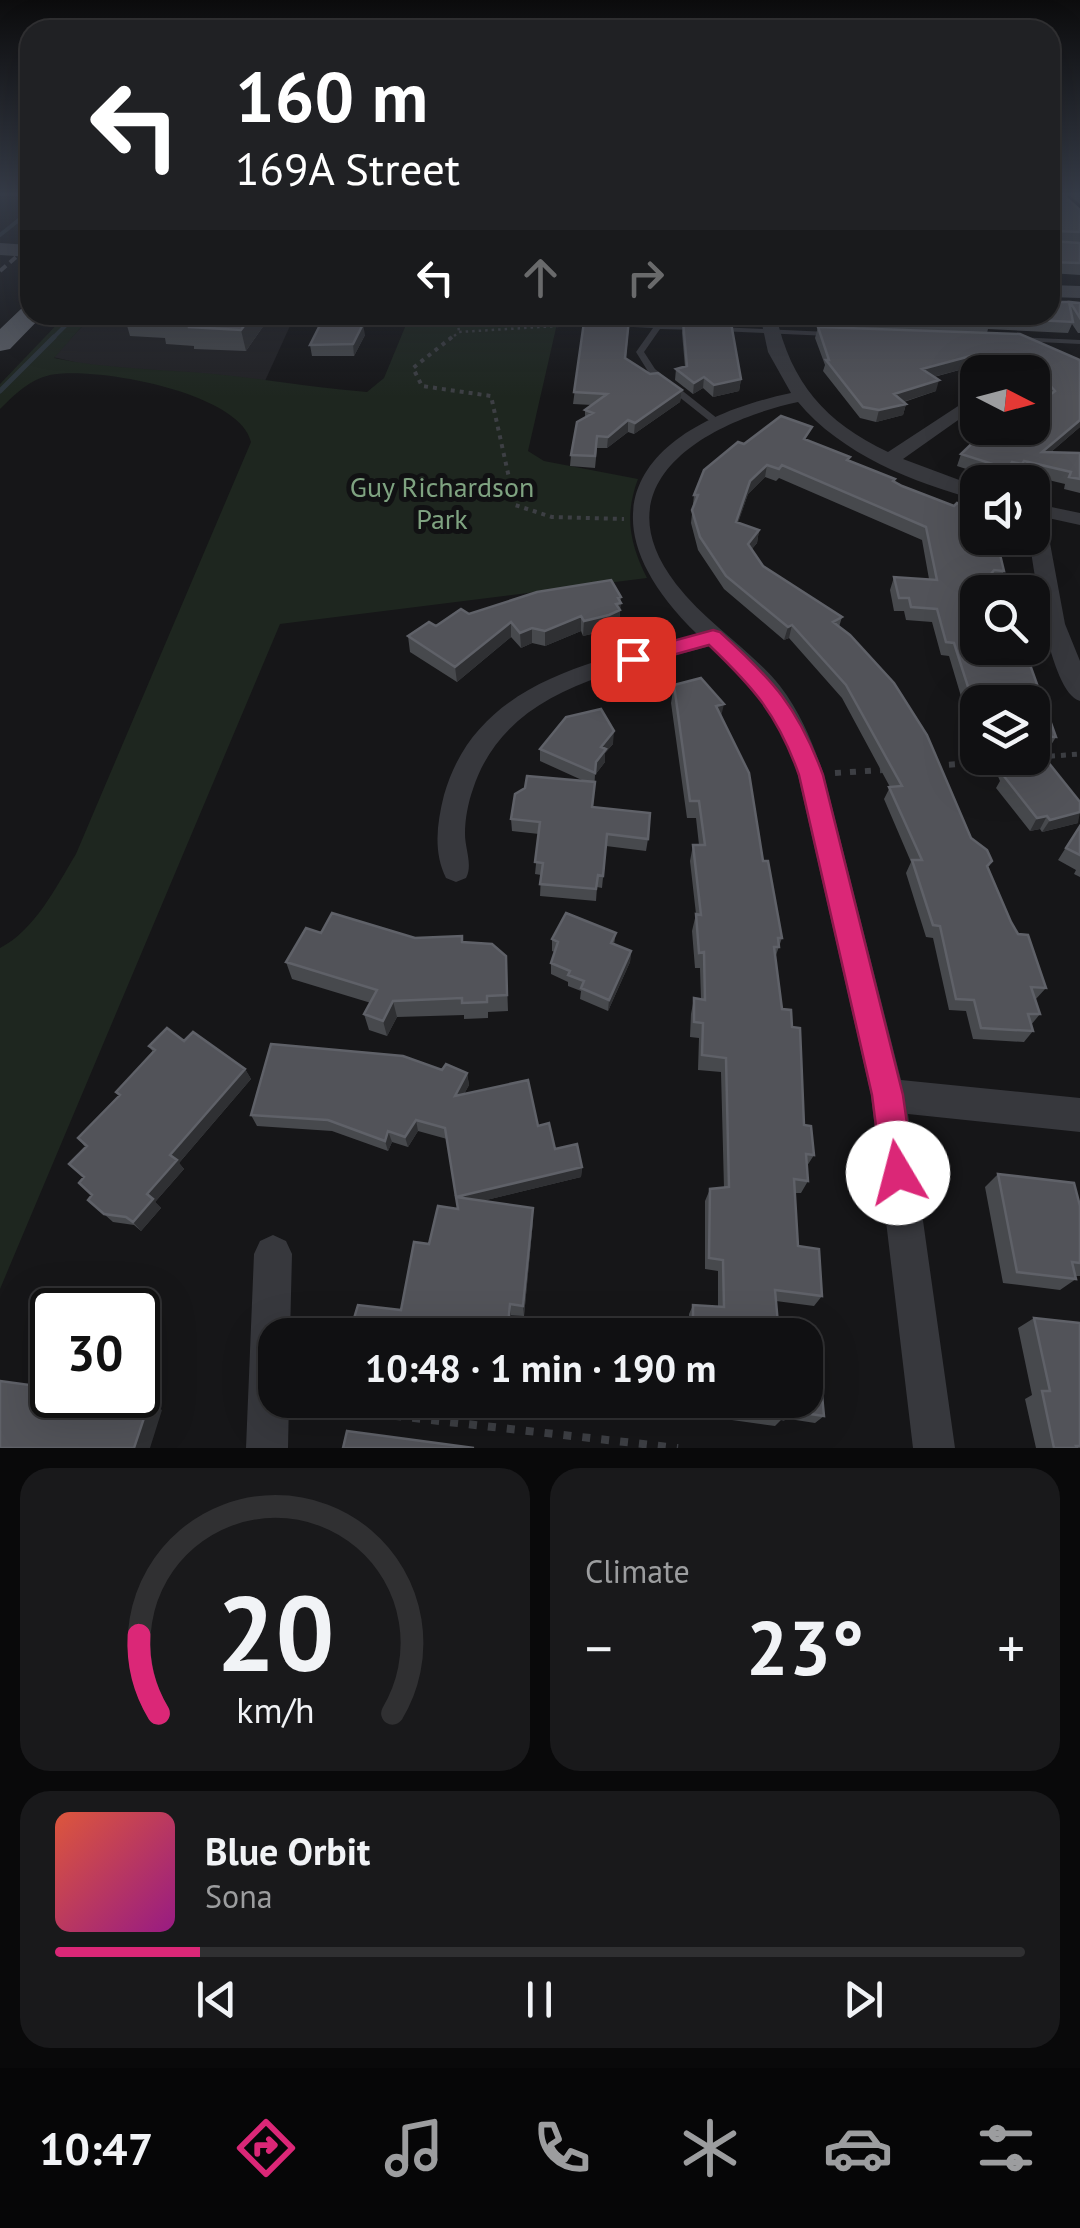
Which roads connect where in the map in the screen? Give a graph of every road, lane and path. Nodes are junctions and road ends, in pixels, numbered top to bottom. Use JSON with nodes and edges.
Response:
{"nodes":[{"id":1,"x":20,"y":300,"type":"edge"},
{"id":2,"x":0,"y":318,"type":"edge"},
{"id":3,"x":20,"y":325,"type":"edge"},
{"id":4,"x":459,"y":325,"type":"edge"},
{"id":5,"x":584,"y":325,"type":"edge"},
{"id":6,"x":630,"y":325,"type":"edge"},
{"id":7,"x":695,"y":325,"type":"edge"},
{"id":8,"x":770,"y":325,"type":"edge"},
{"id":9,"x":782,"y":325,"type":"edge"},
{"id":10,"x":658,"y":326,"type":"junction"},
{"id":11,"x":460,"y":332,"type":"junction"},
{"id":12,"x":842,"y":334,"type":"edge"},
{"id":13,"x":1011,"y":339,"type":"edge"},
{"id":14,"x":1080,"y":342,"type":"edge"},
{"id":15,"x":0,"y":344,"type":"edge"},
{"id":16,"x":798,"y":397,"type":"junction"},
{"id":17,"x":960,"y":411,"type":"edge"},
{"id":18,"x":715,"y":422,"type":"junction"},
{"id":19,"x":891,"y":460,"type":"junction"},
{"id":20,"x":960,"y":487,"type":"edge"},
{"id":21,"x":1050,"y":513,"type":"edge"},
{"id":22,"x":626,"y":519,"type":"dead end"},
{"id":23,"x":1080,"y":519,"type":"edge"},
{"id":24,"x":1042,"y":555,"type":"edge"},
{"id":25,"x":713,"y":637,"type":"junction"},
{"id":26,"x":1080,"y":692,"type":"edge"},
{"id":27,"x":1080,"y":754,"type":"edge"},
{"id":28,"x":1050,"y":756,"type":"edge"},
{"id":29,"x":960,"y":764,"type":"edge"},
{"id":30,"x":922,"y":767,"type":"edge"},
{"id":31,"x":888,"y":770,"type":"edge"},
{"id":32,"x":832,"y":773,"type":"dead end"},
{"id":33,"x":456,"y":870,"type":"dead end"},
{"id":34,"x":888,"y":1095,"type":"junction"},
{"id":35,"x":1080,"y":1115,"type":"edge"},
{"id":36,"x":274,"y":1254,"type":"dead end"},
{"id":37,"x":413,"y":1418,"type":"edge"},
{"id":38,"x":267,"y":1448,"type":"edge"},
{"id":39,"x":678,"y":1448,"type":"edge"},
{"id":40,"x":934,"y":1448,"type":"edge"}],
"edges":[{"from":1,"to":2,"type":"highway"},
{"from":3,"to":15,"type":"highway"},
{"from":4,"to":11,"type":"path"},
{"from":5,"to":11,"type":"path"},
{"from":6,"to":10,"type":"lane"},
{"from":7,"to":10,"type":"lane"},
{"from":8,"to":16,"type":"street"},
{"from":9,"to":12,"type":"lane"},
{"from":10,"to":18,"type":"lane"},
{"from":11,"to":22,"type":"path"},
{"from":13,"to":14,"type":"lane"},
{"from":16,"to":18,"type":"street"},
{"from":16,"to":19,"type":"street"},
{"from":17,"to":19,"type":"street"},
{"from":18,"to":25,"type":"street"},
{"from":19,"to":20,"type":"street"},
{"from":21,"to":23,"type":"street"},
{"from":24,"to":26,"type":"street"},
{"from":25,"to":33,"type":"street"},
{"from":25,"to":34,"type":"street"},
{"from":27,"to":28,"type":"path"},
{"from":29,"to":30,"type":"path"},
{"from":31,"to":32,"type":"path"},
{"from":34,"to":35,"type":"street"},
{"from":34,"to":40,"type":"street"},
{"from":36,"to":38,"type":"street"},
{"from":37,"to":39,"type":"path"}]}
